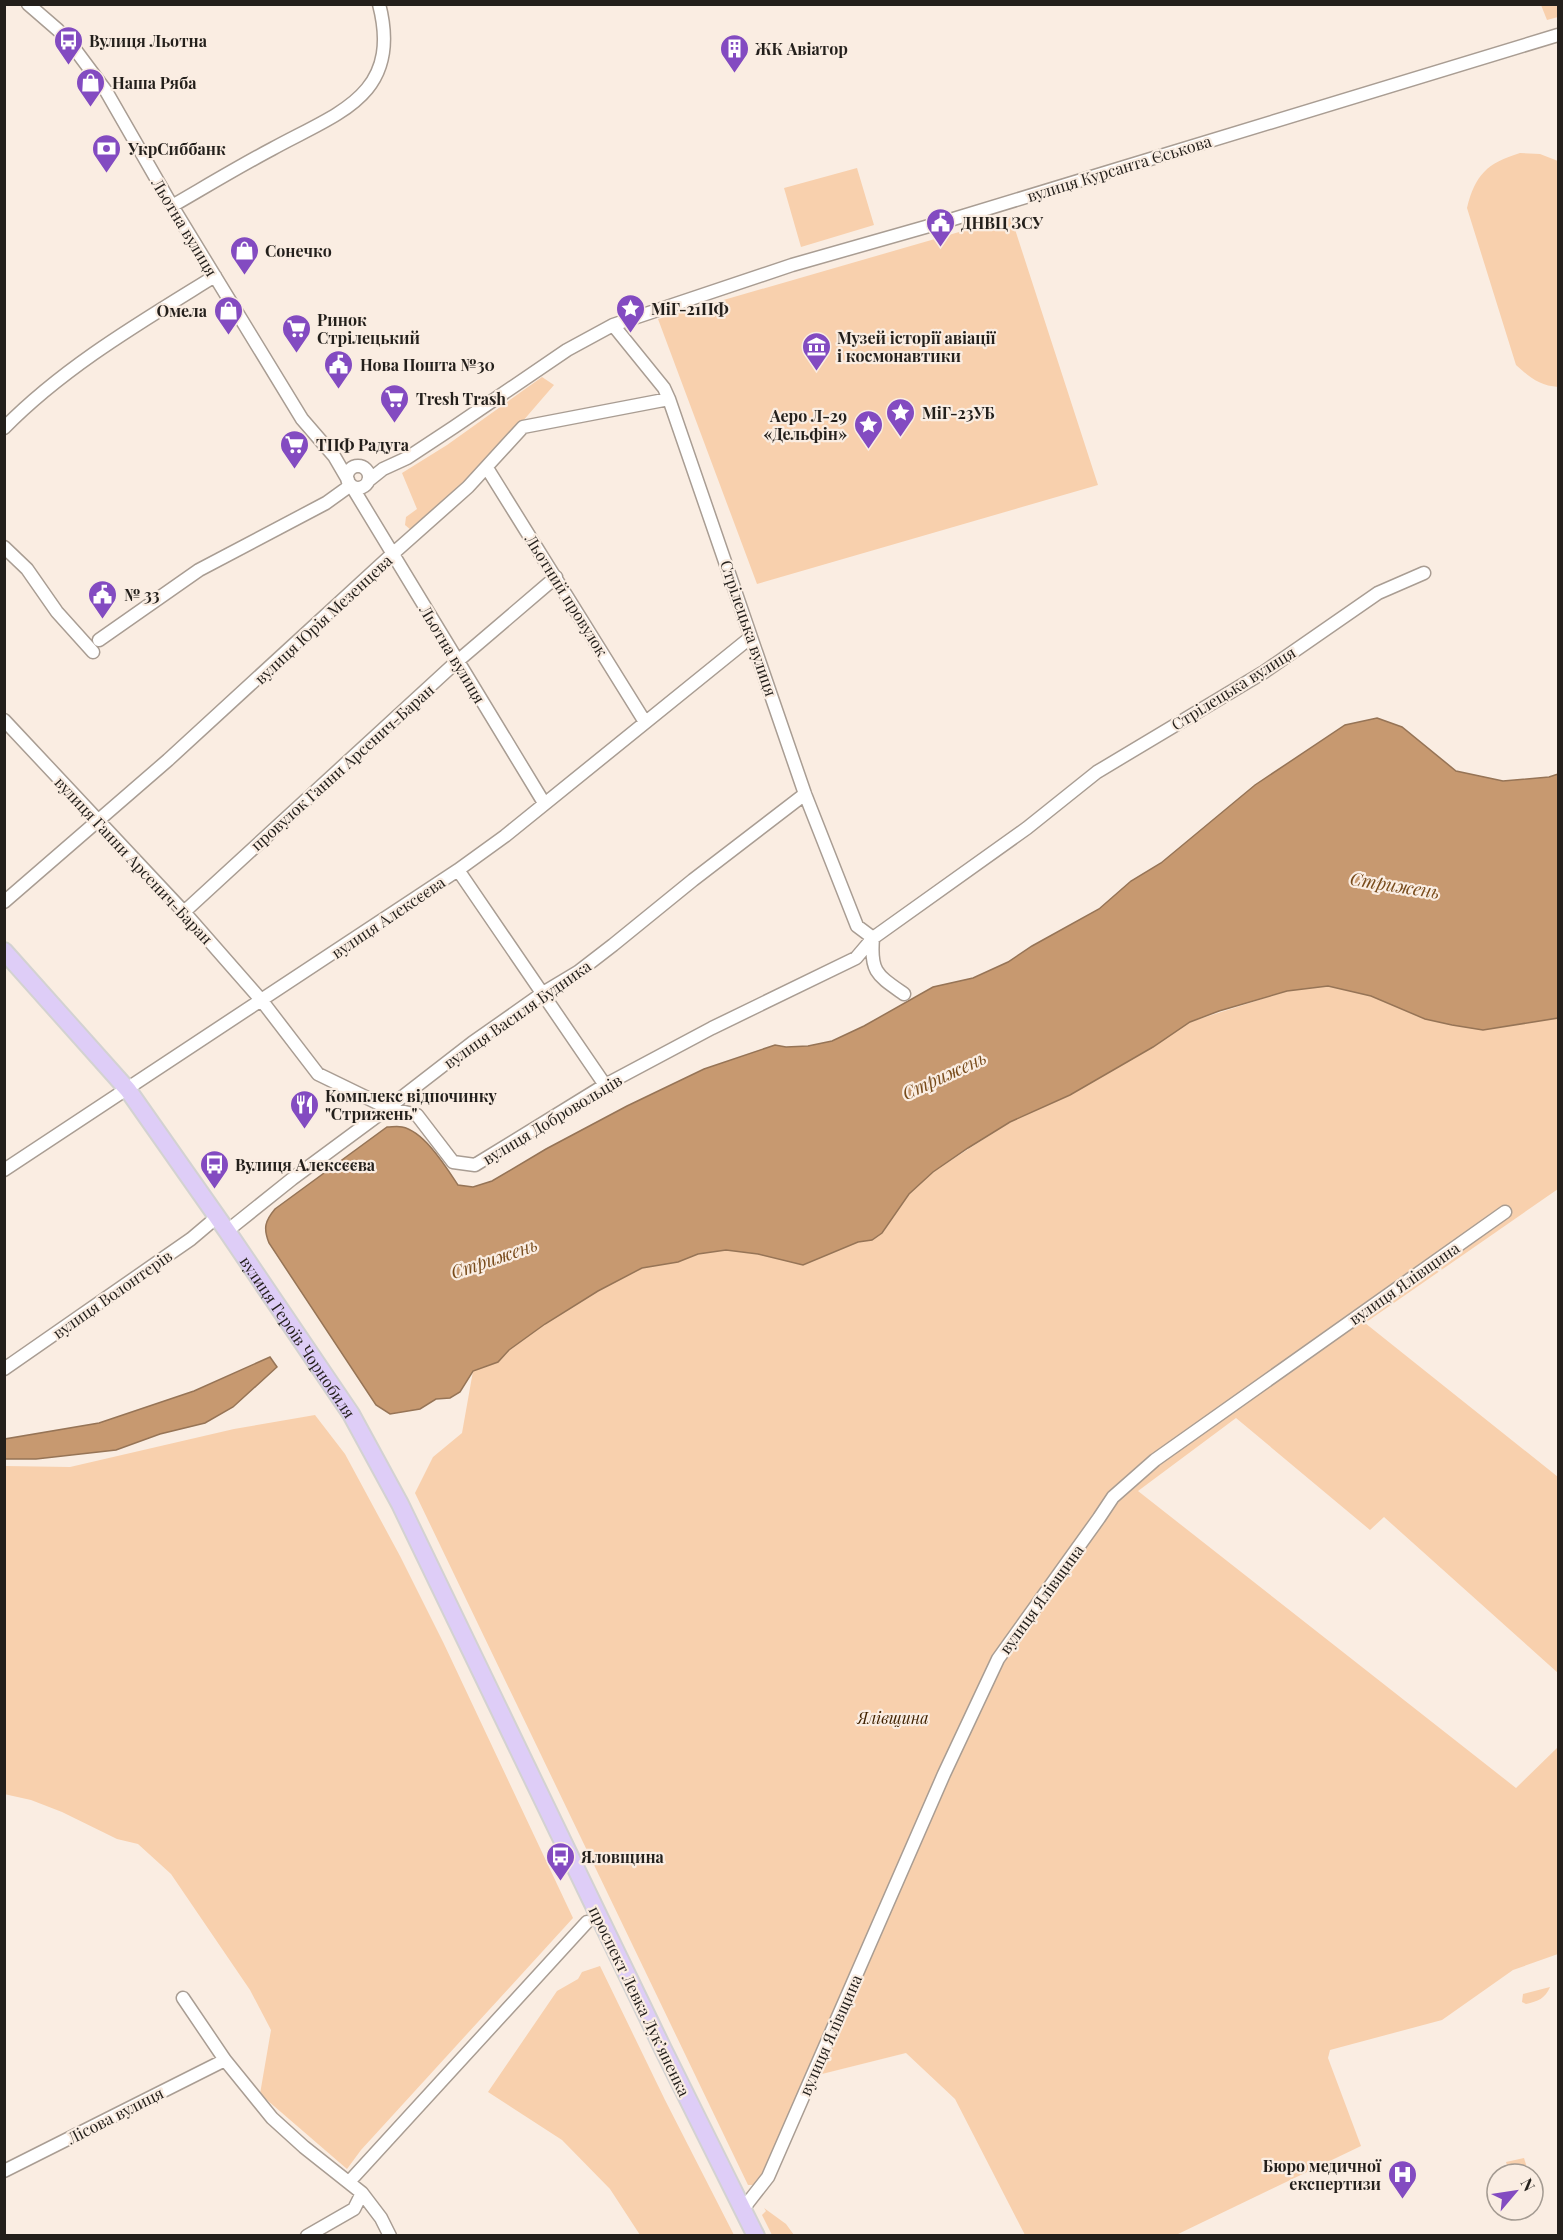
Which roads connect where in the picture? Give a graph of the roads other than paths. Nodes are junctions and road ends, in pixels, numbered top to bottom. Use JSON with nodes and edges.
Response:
{"nodes":[{"id":1,"x":28,"y":4,"type":"edge"},
{"id":2,"x":379,"y":4,"type":"edge"},
{"id":3,"x":1558,"y":36,"type":"edge"},
{"id":4,"x":172,"y":206,"type":"junction"},
{"id":5,"x":215,"y":276,"type":"junction"},
{"id":6,"x":613,"y":325,"type":"junction"},
{"id":7,"x":669,"y":399,"type":"junction"},
{"id":8,"x":4,"y":428,"type":"edge"},
{"id":9,"x":334,"y":456,"type":"junction"},
{"id":10,"x":361,"y":467,"type":"junction"},
{"id":11,"x":487,"y":468,"type":"junction"},
{"id":12,"x":383,"y":469,"type":"junction"},
{"id":13,"x":350,"y":482,"type":"junction"},
{"id":14,"x":367,"y":482,"type":"junction"},
{"id":15,"x":363,"y":504,"type":"junction"},
{"id":16,"x":4,"y":547,"type":"edge"},
{"id":17,"x":392,"y":554,"type":"junction"},
{"id":18,"x":1424,"y":573,"type":"dead end"},
{"id":19,"x":556,"y":577,"type":"junction"},
{"id":20,"x":752,"y":636,"type":"junction"},
{"id":21,"x":458,"y":661,"type":"junction"},
{"id":22,"x":4,"y":720,"type":"edge"},
{"id":23,"x":645,"y":722,"type":"junction"},
{"id":24,"x":805,"y":794,"type":"junction"},
{"id":25,"x":544,"y":803,"type":"junction"},
{"id":26,"x":99,"y":820,"type":"junction"},
{"id":27,"x":458,"y":870,"type":"junction"},
{"id":28,"x":4,"y":902,"type":"edge"},
{"id":29,"x":184,"y":912,"type":"junction"},
{"id":30,"x":873,"y":938,"type":"junction"},
{"id":31,"x":4,"y":951,"type":"edge"},
{"id":32,"x":543,"y":993,"type":"junction"},
{"id":33,"x":904,"y":994,"type":"dead end"},
{"id":34,"x":262,"y":1002,"type":"junction"},
{"id":35,"x":604,"y":1086,"type":"junction"},
{"id":36,"x":128,"y":1090,"type":"junction"},
{"id":37,"x":388,"y":1108,"type":"junction"},
{"id":38,"x":4,"y":1170,"type":"edge"},
{"id":39,"x":1505,"y":1212,"type":"dead end"},
{"id":40,"x":217,"y":1217,"type":"junction"},
{"id":41,"x":227,"y":1232,"type":"junction"},
{"id":42,"x":4,"y":1369,"type":"edge"},
{"id":43,"x":525,"y":1765,"type":"joint"},
{"id":44,"x":587,"y":1922,"type":"dead end"},
{"id":45,"x":183,"y":1998,"type":"dead end"},
{"id":46,"x":225,"y":2060,"type":"junction"},
{"id":47,"x":4,"y":2171,"type":"edge"},
{"id":48,"x":349,"y":2182,"type":"junction"},
{"id":49,"x":362,"y":2193,"type":"junction"},
{"id":50,"x":743,"y":2209,"type":"junction"},
{"id":51,"x":307,"y":2235,"type":"edge"},
{"id":52,"x":390,"y":2235,"type":"edge"},
{"id":53,"x":756,"y":2235,"type":"edge"}],
"edges":[{"from":1,"to":4,"type":"street","name":"Льотна вулиця"},
{"from":2,"to":4,"type":"street"},
{"from":3,"to":6,"type":"street","name":"вулиця Курсанта Єськова"},
{"from":4,"to":5,"type":"street","name":"Льотна вулиця"},
{"from":5,"to":8,"type":"street"},
{"from":5,"to":9,"type":"street","name":"Льотна вулиця"},
{"from":6,"to":7,"type":"street","name":"Стрілецька вулиця"},
{"from":6,"to":12,"type":"street","name":"Льотна вулиця"},
{"from":7,"to":11,"type":"street","name":"вулиця Юрія Мезенцева"},
{"from":7,"to":20,"type":"street","name":"Стрілецька вулиця"},
{"from":9,"to":10,"type":"street","name":"Льотна вулиця"},
{"from":9,"to":13,"type":"street","name":"Льотна вулиця"},
{"from":10,"to":12,"type":"street","name":"Льотна вулиця"},
{"from":10,"to":13,"type":"street"},
{"from":10,"to":14,"type":"street"},
{"from":11,"to":17,"type":"street","name":"вулиця Юрія Мезенцева"},
{"from":11,"to":19,"type":"street","name":"Льотний провулок"},
{"from":12,"to":14,"type":"street","name":"Льотна вулиця"},
{"from":13,"to":14,"type":"street"},
{"from":13,"to":15,"type":"street","name":"Льотна вулиця"},
{"from":13,"to":16,"type":"street"},
{"from":14,"to":15,"type":"street"},
{"from":15,"to":17,"type":"street","name":"Льотна вулиця"},
{"from":17,"to":21,"type":"street","name":"Льотна вулиця"},
{"from":17,"to":26,"type":"street","name":"вулиця Юрія Мезенцева"},
{"from":18,"to":30,"type":"street","name":"Стрілецька вулиця"},
{"from":19,"to":21,"type":"street","name":"провулок Ганни Арсенич-Баран"},
{"from":19,"to":23,"type":"street","name":"Льотний провулок"},
{"from":20,"to":23,"type":"street","name":"вулиця Алексєєва"},
{"from":20,"to":24,"type":"street","name":"Стрілецька вулиця"},
{"from":21,"to":25,"type":"street","name":"Льотна вулиця"},
{"from":21,"to":29,"type":"street","name":"провулок Ганни Арсенич-Баран"},
{"from":22,"to":26,"type":"street","name":"вулиця Ганни Арсенич-Баран"},
{"from":23,"to":25,"type":"street","name":"вулиця Алексєєва"},
{"from":24,"to":30,"type":"street","name":"Стрілецька вулиця"},
{"from":24,"to":32,"type":"street","name":"вулиця Василя Будника"},
{"from":25,"to":27,"type":"street","name":"вулиця Алексєєва"},
{"from":26,"to":28,"type":"street","name":"вулиця Юрія Мезенцева"},
{"from":26,"to":29,"type":"street","name":"вулиця Ганни Арсенич-Баран"},
{"from":27,"to":32,"type":"street"},
{"from":27,"to":34,"type":"street","name":"вулиця Алексєєва"},
{"from":29,"to":34,"type":"street","name":"вулиця Ганни Арсенич-Баран"},
{"from":30,"to":33,"type":"street"},
{"from":30,"to":35,"type":"street","name":"вулиця Добровольців"},
{"from":31,"to":36,"type":"main road","name":"вулиця Героїв Чорнобиля"},
{"from":32,"to":35,"type":"street"},
{"from":32,"to":37,"type":"street","name":"вулиця Василя Будника"},
{"from":34,"to":36,"type":"street","name":"вулиця Алексєєва"},
{"from":34,"to":37,"type":"street","name":"вулиця Добровольців"},
{"from":35,"to":37,"type":"street","name":"вулиця Добровольців"},
{"from":36,"to":38,"type":"street","name":"вулиця Алексєєва"},
{"from":36,"to":40,"type":"main road","name":"вулиця Героїв Чорнобиля"},
{"from":37,"to":41,"type":"street","name":"вулиця Василя Будника"},
{"from":39,"to":50,"type":"street","name":"вулиця Ялівщина"},
{"from":40,"to":41,"type":"main road","name":"вулиця Героїв Чорнобиля"},
{"from":40,"to":42,"type":"street","name":"вулиця Волонтерів"},
{"from":41,"to":43,"type":"main road","name":"вулиця Героїв Чорнобиля"},
{"from":43,"to":50,"type":"main road","name":"проспект Левка Лукʼяненка"},
{"from":44,"to":48,"type":"street"},
{"from":45,"to":46,"type":"street"},
{"from":46,"to":47,"type":"street","name":"Лісова вулиця"},
{"from":46,"to":48,"type":"street"},
{"from":48,"to":49,"type":"street"},
{"from":49,"to":51,"type":"street"},
{"from":49,"to":52,"type":"street"},
{"from":50,"to":53,"type":"main road","name":"проспект Левка Лукʼяненка"}]}
